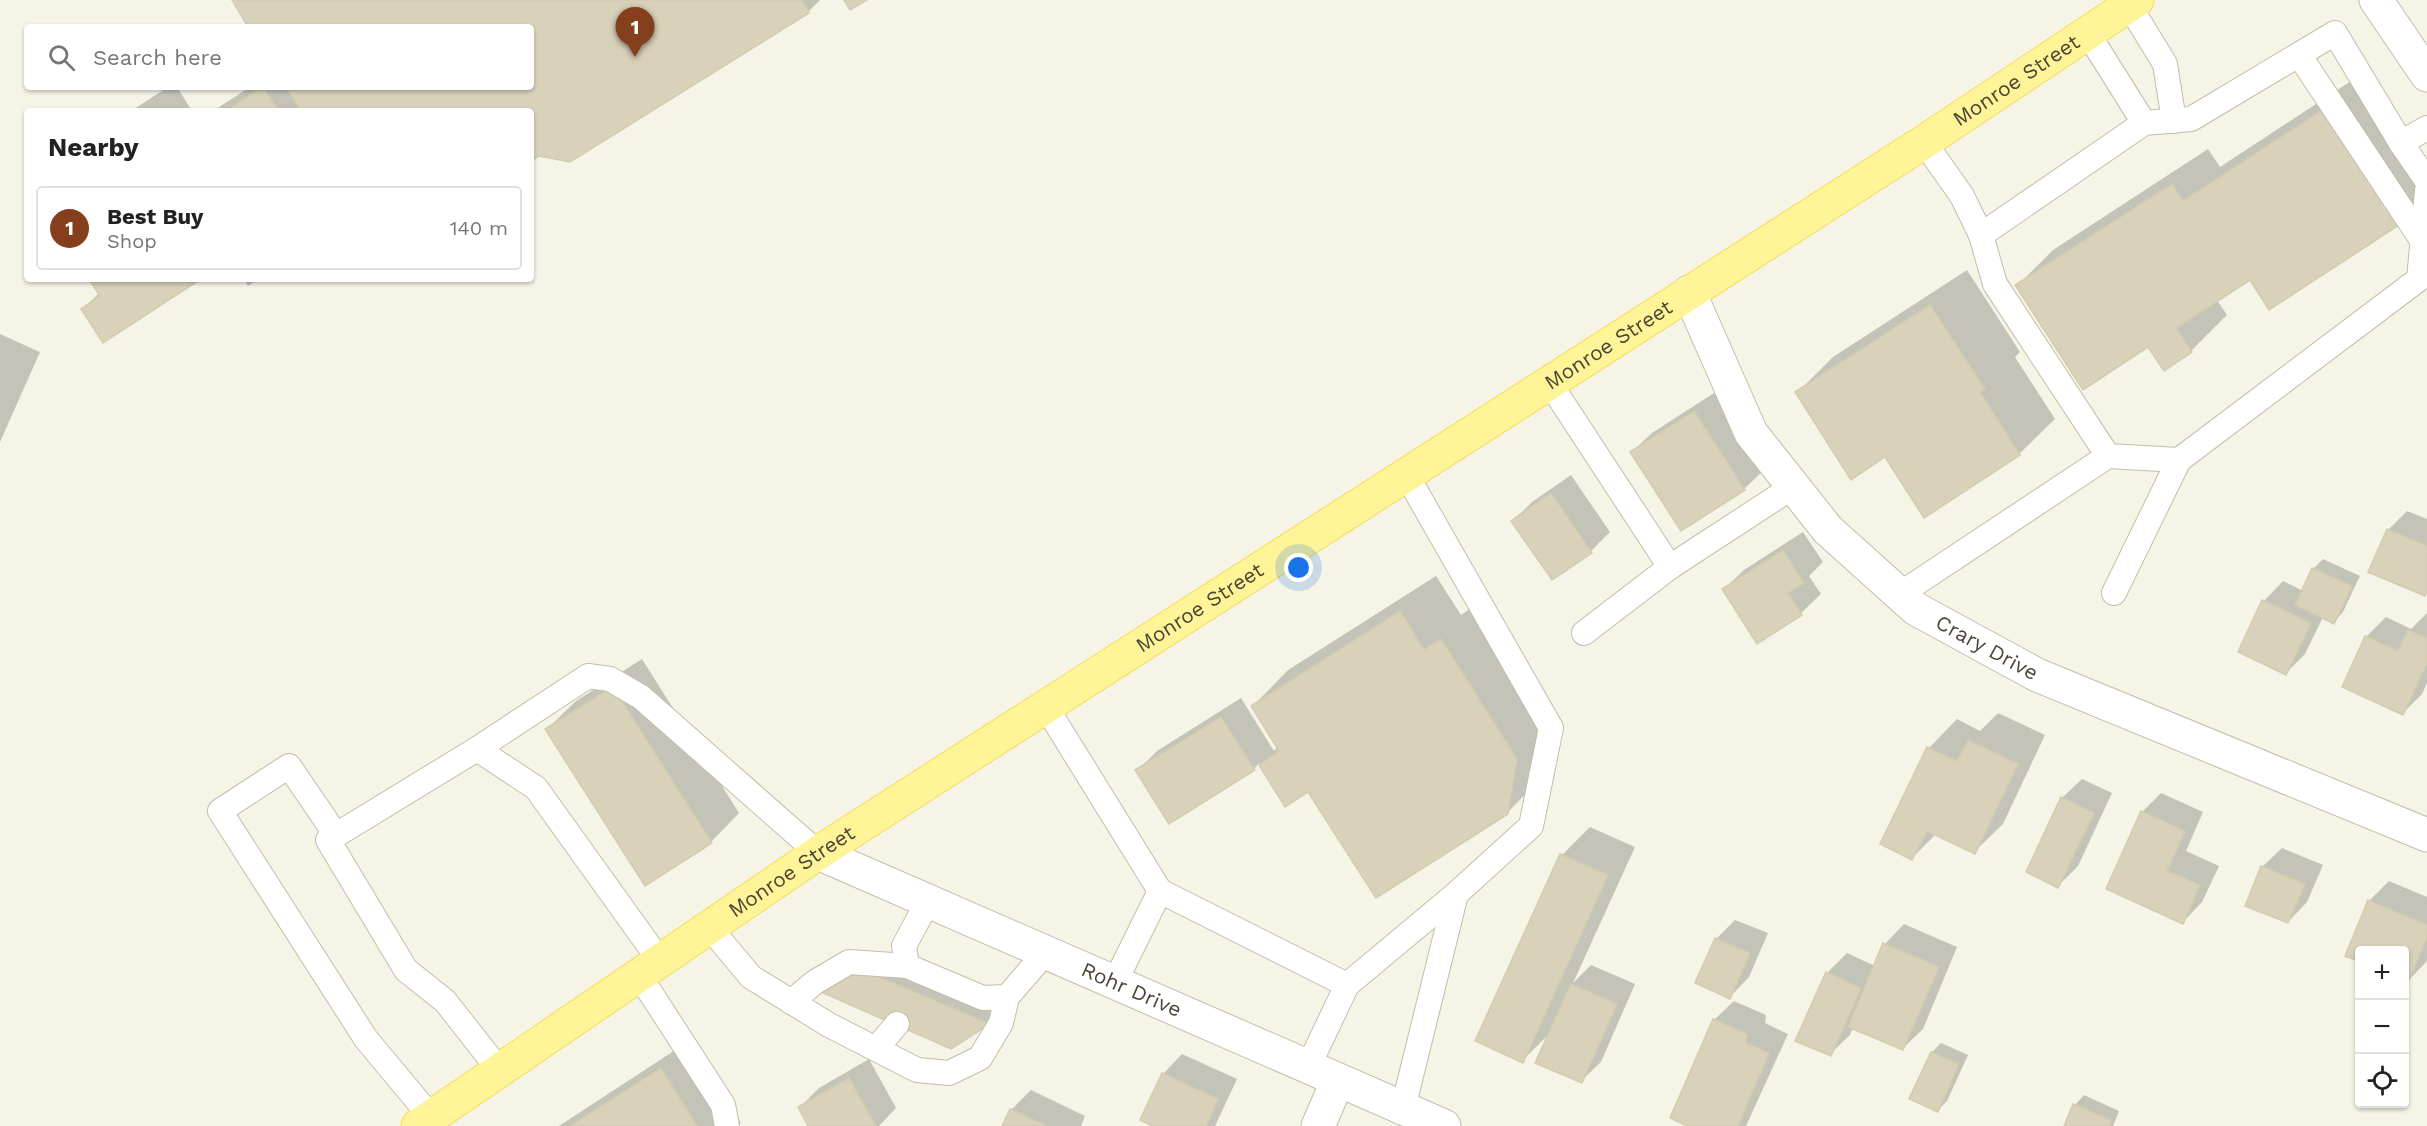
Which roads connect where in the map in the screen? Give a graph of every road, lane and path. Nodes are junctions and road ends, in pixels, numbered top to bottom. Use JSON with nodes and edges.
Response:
{"nodes":[{"id":1,"x":2376,"y":0,"type":"edge"},
{"id":2,"x":2133,"y":3,"type":"edge"},
{"id":3,"x":2087,"y":32,"type":"junction"},
{"id":4,"x":2299,"y":55,"type":"junction"},
{"id":5,"x":2427,"y":75,"type":"edge"},
{"id":6,"x":2174,"y":121,"type":"junction"},
{"id":7,"x":2144,"y":123,"type":"junction"},
{"id":8,"x":2427,"y":128,"type":"edge"},
{"id":9,"x":1924,"y":142,"type":"junction"},
{"id":10,"x":2401,"y":144,"type":"junction"},
{"id":11,"x":2427,"y":181,"type":"edge"},
{"id":12,"x":2427,"y":191,"type":"edge"},
{"id":13,"x":1982,"y":235,"type":"junction"},
{"id":14,"x":2422,"y":240,"type":"junction"},
{"id":15,"x":1689,"y":292,"type":"junction"},
{"id":16,"x":1550,"y":382,"type":"junction"},
{"id":17,"x":2108,"y":456,"type":"junction"},
{"id":18,"x":2179,"y":460,"type":"junction"},
{"id":19,"x":1406,"y":474,"type":"junction"},
{"id":20,"x":1794,"y":486,"type":"junction"},
{"id":21,"x":1670,"y":567,"type":"junction"},
{"id":22,"x":2114,"y":593,"type":"dead end"},
{"id":23,"x":1900,"y":594,"type":"junction"},
{"id":24,"x":1584,"y":633,"type":"dead end"},
{"id":25,"x":1046,"y":707,"type":"junction"},
{"id":26,"x":477,"y":748,"type":"junction"},
{"id":27,"x":336,"y":835,"type":"junction"},
{"id":28,"x":2427,"y":835,"type":"edge"},
{"id":29,"x":818,"y":853,"type":"junction"},
{"id":30,"x":1161,"y":891,"type":"junction"},
{"id":31,"x":1456,"y":894,"type":"junction"},
{"id":32,"x":928,"y":901,"type":"junction"},
{"id":33,"x":710,"y":928,"type":"junction"},
{"id":34,"x":1047,"y":951,"type":"junction"},
{"id":35,"x":907,"y":966,"type":"junction"},
{"id":36,"x":650,"y":968,"type":"junction"},
{"id":37,"x":1115,"y":982,"type":"junction"},
{"id":38,"x":1347,"y":985,"type":"junction"},
{"id":39,"x":1007,"y":997,"type":"junction"},
{"id":40,"x":791,"y":1002,"type":"junction"},
{"id":41,"x":897,"y":1024,"type":"dead end"},
{"id":42,"x":876,"y":1049,"type":"junction"},
{"id":43,"x":1308,"y":1067,"type":"junction"},
{"id":44,"x":500,"y":1071,"type":"junction"},
{"id":45,"x":1338,"y":1080,"type":"junction"},
{"id":46,"x":1403,"y":1108,"type":"junction"},
{"id":47,"x":429,"y":1123,"type":"edge"},
{"id":48,"x":727,"y":1126,"type":"edge"},
{"id":49,"x":1318,"y":1126,"type":"edge"},
{"id":50,"x":1444,"y":1126,"type":"edge"}],
"edges":[{"from":1,"to":5,"type":"street"},
{"from":2,"to":3,"type":"main road","name":"Monroe Street"},
{"from":2,"to":6,"type":"lane"},
{"from":3,"to":7,"type":"lane"},
{"from":3,"to":9,"type":"main road","name":"Monroe Street"},
{"from":4,"to":6,"type":"lane"},
{"from":4,"to":10,"type":"lane"},
{"from":4,"to":14,"type":"lane"},
{"from":6,"to":7,"type":"lane"},
{"from":7,"to":13,"type":"lane"},
{"from":8,"to":10,"type":"lane"},
{"from":9,"to":13,"type":"lane"},
{"from":9,"to":15,"type":"main road","name":"Monroe Street"},
{"from":10,"to":11,"type":"lane"},
{"from":12,"to":14,"type":"lane"},
{"from":13,"to":17,"type":"lane"},
{"from":14,"to":18,"type":"lane"},
{"from":15,"to":16,"type":"main road","name":"Monroe Street"},
{"from":15,"to":20,"type":"street","name":"Crary Drive"},
{"from":16,"to":19,"type":"main road","name":"Monroe Street"},
{"from":16,"to":21,"type":"lane"},
{"from":17,"to":18,"type":"lane"},
{"from":17,"to":23,"type":"lane"},
{"from":18,"to":22,"type":"lane"},
{"from":19,"to":25,"type":"main road","name":"Monroe Street"},
{"from":19,"to":31,"type":"lane"},
{"from":20,"to":21,"type":"lane"},
{"from":20,"to":23,"type":"street","name":"Crary Drive"},
{"from":21,"to":24,"type":"lane"},
{"from":23,"to":28,"type":"street","name":"Crary Drive"},
{"from":25,"to":29,"type":"main road","name":"Monroe Street"},
{"from":25,"to":30,"type":"lane"},
{"from":26,"to":27,"type":"lane"},
{"from":26,"to":29,"type":"lane"},
{"from":26,"to":36,"type":"lane"},
{"from":27,"to":44,"type":"lane"},
{"from":27,"to":47,"type":"lane"},
{"from":29,"to":32,"type":"street","name":"Rohr Drive"},
{"from":29,"to":33,"type":"main road","name":"Monroe Street"},
{"from":30,"to":37,"type":"lane"},
{"from":30,"to":38,"type":"lane"},
{"from":31,"to":38,"type":"lane"},
{"from":31,"to":46,"type":"lane"},
{"from":32,"to":34,"type":"street","name":"Rohr Drive"},
{"from":32,"to":35,"type":"lane"},
{"from":33,"to":36,"type":"main road","name":"Monroe Street"},
{"from":33,"to":40,"type":"lane"},
{"from":34,"to":37,"type":"street","name":"Rohr Drive"},
{"from":34,"to":39,"type":"lane"},
{"from":35,"to":39,"type":"lane"},
{"from":35,"to":40,"type":"lane"},
{"from":36,"to":44,"type":"main road","name":"Monroe Street"},
{"from":36,"to":48,"type":"lane"},
{"from":37,"to":43,"type":"street","name":"Rohr Drive"},
{"from":38,"to":43,"type":"lane"},
{"from":39,"to":42,"type":"lane"},
{"from":40,"to":42,"type":"lane"},
{"from":41,"to":42,"type":"lane"},
{"from":43,"to":45,"type":"street","name":"Rohr Drive"},
{"from":44,"to":47,"type":"main road","name":"Monroe Street"},
{"from":45,"to":46,"type":"street","name":"Rohr Drive"},
{"from":45,"to":49,"type":"street"},
{"from":46,"to":50,"type":"street","name":"Rohr Drive"}]}
